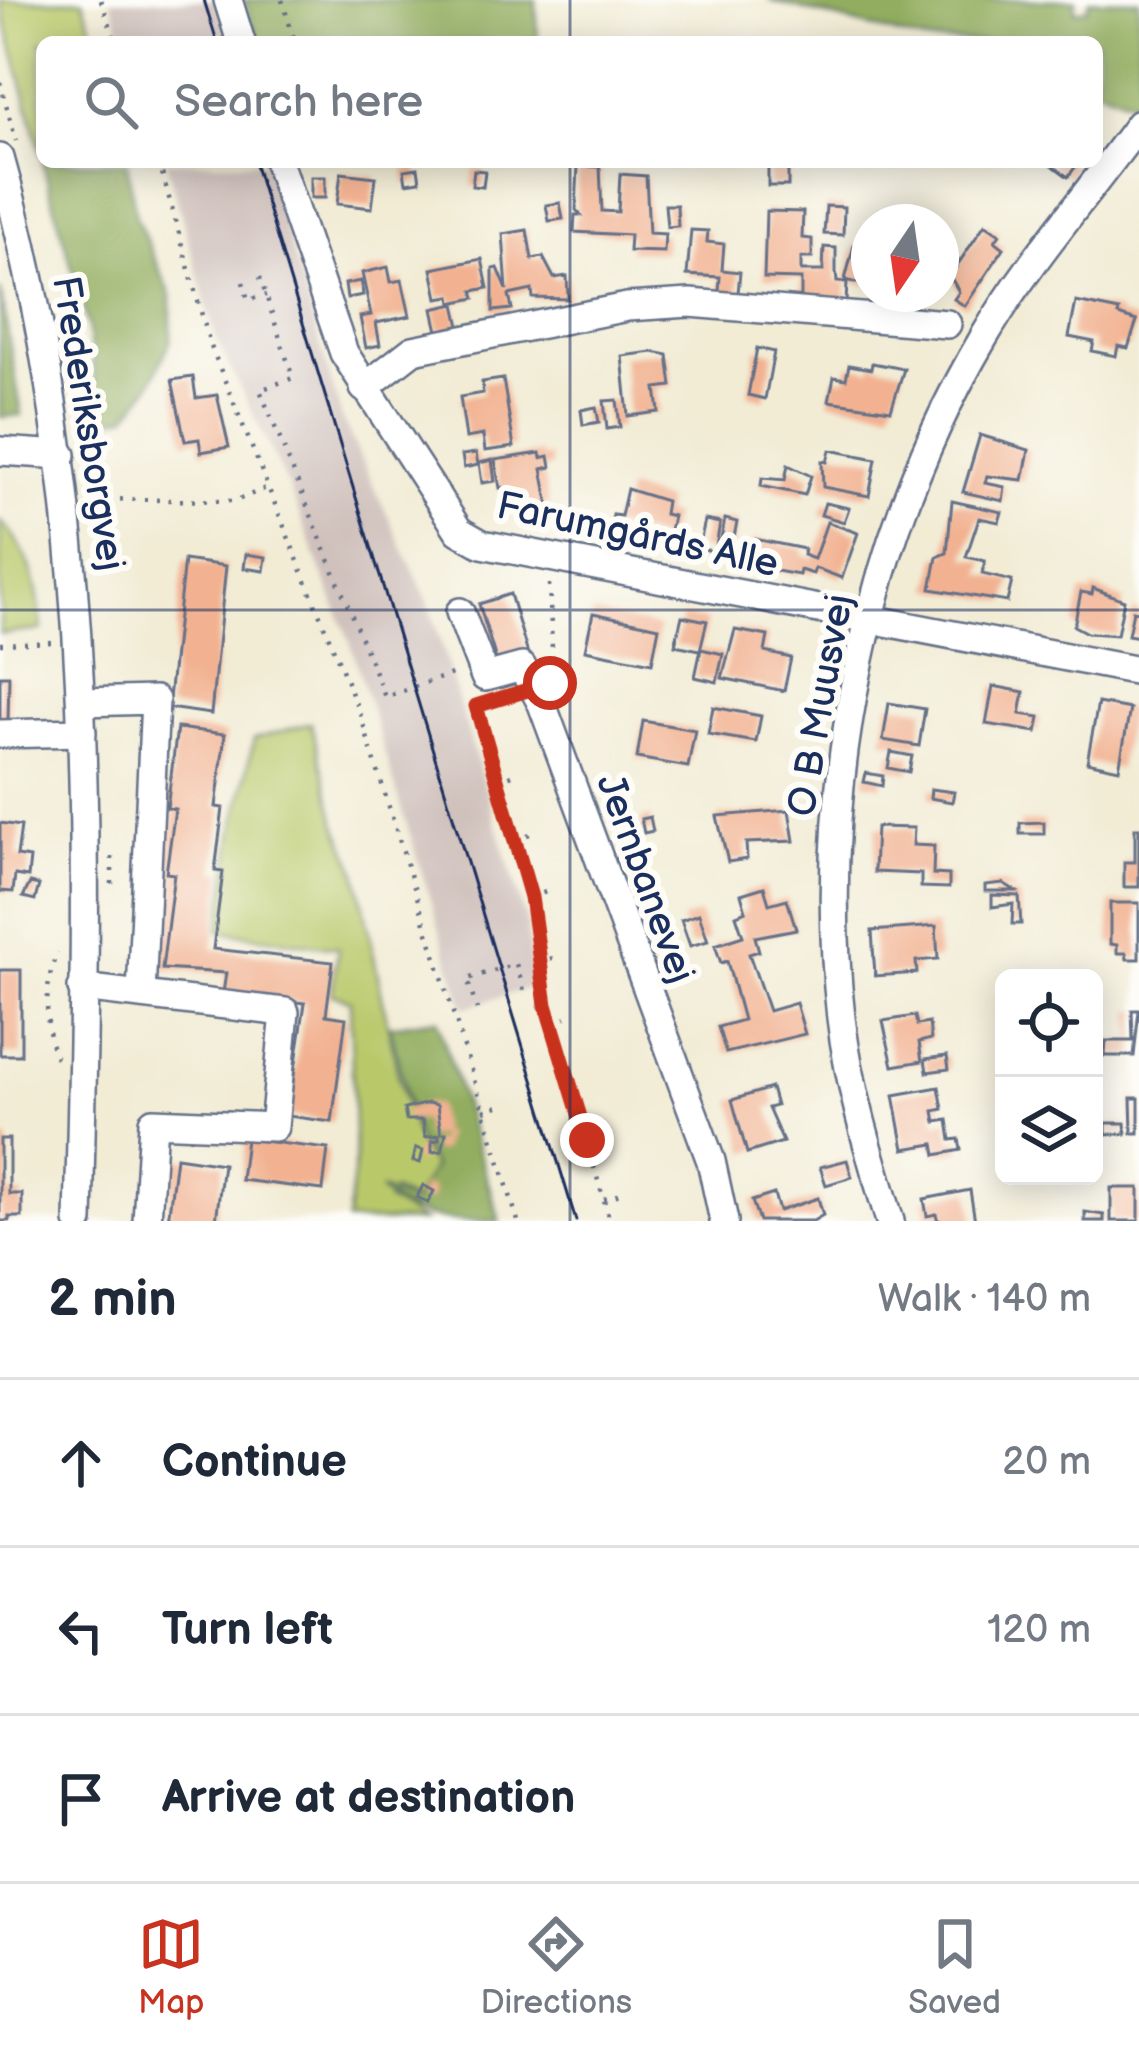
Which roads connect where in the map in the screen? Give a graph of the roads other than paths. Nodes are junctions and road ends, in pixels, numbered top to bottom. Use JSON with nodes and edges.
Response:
{"nodes":[{"id":1,"x":228,"y":0,"type":"edge"},
{"id":2,"x":239,"y":36,"type":"edge"},
{"id":3,"x":1139,"y":124,"type":"edge"},
{"id":4,"x":0,"y":158,"type":"edge"},
{"id":5,"x":280,"y":168,"type":"edge"},
{"id":6,"x":947,"y":325,"type":"dead end"},
{"id":7,"x":364,"y":388,"type":"junction"},
{"id":8,"x":0,"y":451,"type":"edge"},
{"id":9,"x":62,"y":455,"type":"junction"},
{"id":10,"x":460,"y":612,"type":"dead end"},
{"id":11,"x":868,"y":620,"type":"junction"},
{"id":12,"x":1139,"y":671,"type":"edge"},
{"id":13,"x":82,"y":702,"type":"junction"},
{"id":14,"x":82,"y":732,"type":"junction"},
{"id":15,"x":0,"y":734,"type":"edge"},
{"id":16,"x":82,"y":988,"type":"junction"},
{"id":17,"x":141,"y":994,"type":"junction"},
{"id":18,"x":80,"y":1221,"type":"edge"},
{"id":19,"x":147,"y":1221,"type":"edge"},
{"id":20,"x":724,"y":1221,"type":"edge"},
{"id":21,"x":890,"y":1221,"type":"edge"}],
"edges":[{"from":1,"to":2,"type":"street"},
{"from":3,"to":11,"type":"street","name":"O B Muusvej"},
{"from":4,"to":9,"type":"street","name":"Frederiksborgvej"},
{"from":5,"to":7,"type":"street","name":"Farumgårds Alle"},
{"from":6,"to":7,"type":"street"},
{"from":7,"to":11,"type":"street","name":"Farumgårds Alle"},
{"from":8,"to":9,"type":"street"},
{"from":9,"to":13,"type":"street","name":"Frederiksborgvej"},
{"from":10,"to":20,"type":"street","name":"Jernbanevej"},
{"from":11,"to":12,"type":"street","name":"Farumgårds Alle"},
{"from":11,"to":21,"type":"street","name":"O B Muusvej"},
{"from":13,"to":14,"type":"street","name":"Frederiksborgvej"},
{"from":13,"to":17,"type":"street"},
{"from":14,"to":15,"type":"street"},
{"from":14,"to":16,"type":"street","name":"Frederiksborgvej"},
{"from":16,"to":17,"type":"street"},
{"from":16,"to":18,"type":"street","name":"Frederiksborgvej"},
{"from":17,"to":19,"type":"street"}]}
